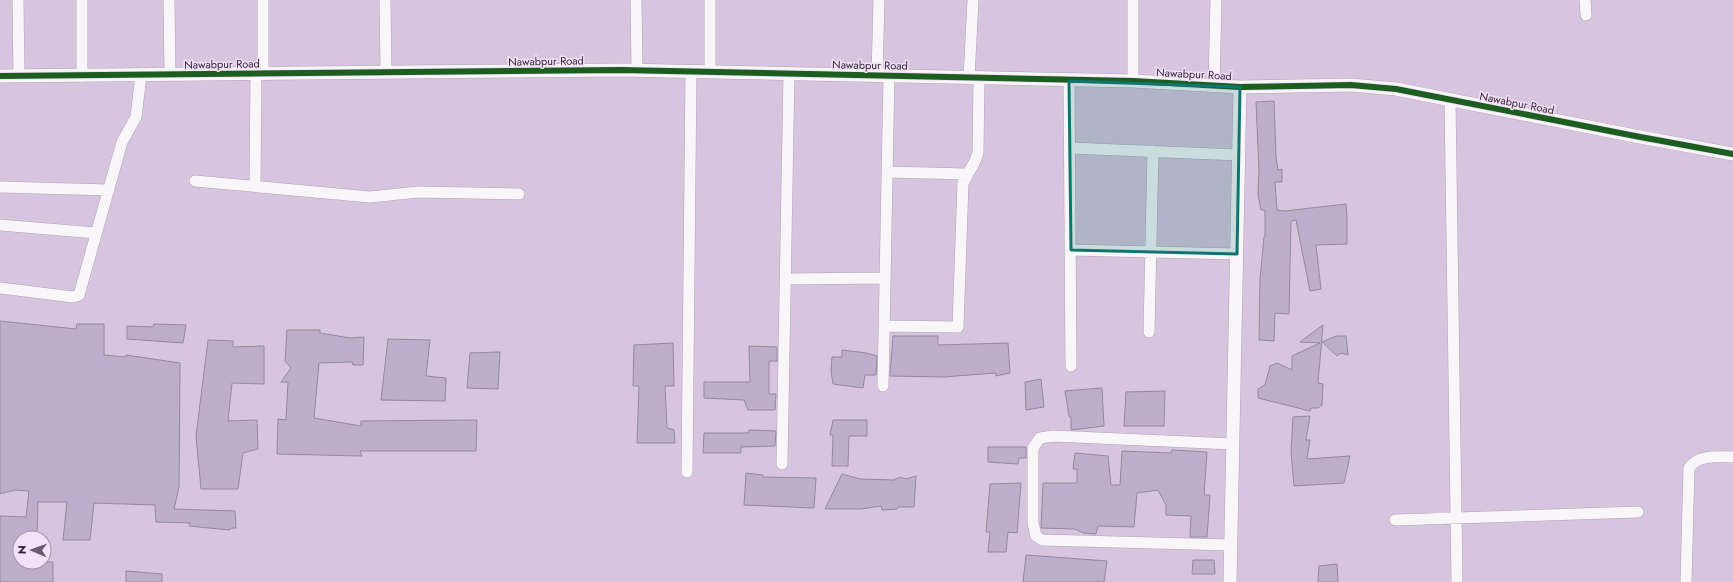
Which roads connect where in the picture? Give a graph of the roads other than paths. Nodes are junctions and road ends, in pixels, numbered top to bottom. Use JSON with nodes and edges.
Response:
{"nodes":[{"id":1,"x":18,"y":0,"type":"edge"},
{"id":2,"x":82,"y":0,"type":"edge"},
{"id":3,"x":169,"y":0,"type":"edge"},
{"id":4,"x":263,"y":0,"type":"edge"},
{"id":5,"x":385,"y":0,"type":"edge"},
{"id":6,"x":636,"y":0,"type":"edge"},
{"id":7,"x":710,"y":0,"type":"edge"},
{"id":8,"x":878,"y":0,"type":"edge"},
{"id":9,"x":973,"y":0,"type":"edge"},
{"id":10,"x":1133,"y":0,"type":"edge"},
{"id":11,"x":1216,"y":0,"type":"edge"},
{"id":12,"x":1585,"y":0,"type":"edge"},
{"id":13,"x":1586,"y":14,"type":"dead end"},
{"id":14,"x":637,"y":70,"type":"junction"},
{"id":15,"x":691,"y":71,"type":"junction"},
{"id":16,"x":386,"y":72,"type":"junction"},
{"id":17,"x":710,"y":72,"type":"junction"},
{"id":18,"x":790,"y":73,"type":"junction"},
{"id":19,"x":260,"y":74,"type":"junction"},
{"id":20,"x":141,"y":75,"type":"junction"},
{"id":21,"x":170,"y":75,"type":"junction"},
{"id":22,"x":883,"y":75,"type":"junction"},
{"id":23,"x":0,"y":76,"type":"edge"},
{"id":24,"x":19,"y":76,"type":"junction"},
{"id":25,"x":82,"y":76,"type":"junction"},
{"id":26,"x":974,"y":78,"type":"junction"},
{"id":27,"x":1069,"y":81,"type":"junction"},
{"id":28,"x":1133,"y":81,"type":"junction"},
{"id":29,"x":1214,"y":85,"type":"junction"},
{"id":30,"x":1240,"y":87,"type":"junction"},
{"id":31,"x":1450,"y":99,"type":"junction"},
{"id":32,"x":1070,"y":148,"type":"junction"},
{"id":33,"x":1153,"y":151,"type":"junction"},
{"id":34,"x":1733,"y":154,"type":"edge"},
{"id":35,"x":1238,"y":155,"type":"junction"},
{"id":36,"x":887,"y":172,"type":"junction"},
{"id":37,"x":967,"y":174,"type":"junction"},
{"id":38,"x":195,"y":181,"type":"dead end"},
{"id":39,"x":0,"y":186,"type":"edge"},
{"id":40,"x":255,"y":186,"type":"junction"},
{"id":41,"x":109,"y":190,"type":"junction"},
{"id":42,"x":519,"y":194,"type":"dead end"},
{"id":43,"x":0,"y":225,"type":"edge"},
{"id":44,"x":96,"y":232,"type":"junction"},
{"id":45,"x":1071,"y":250,"type":"junction"},
{"id":46,"x":1151,"y":251,"type":"junction"},
{"id":47,"x":1237,"y":254,"type":"junction"},
{"id":48,"x":885,"y":278,"type":"junction"},
{"id":49,"x":786,"y":279,"type":"junction"},
{"id":50,"x":0,"y":288,"type":"edge"},
{"id":51,"x":884,"y":326,"type":"junction"},
{"id":52,"x":1149,"y":332,"type":"dead end"},
{"id":53,"x":1071,"y":366,"type":"dead end"},
{"id":54,"x":883,"y":386,"type":"dead end"},
{"id":55,"x":1232,"y":444,"type":"junction"},
{"id":56,"x":1733,"y":457,"type":"edge"},
{"id":57,"x":782,"y":464,"type":"dead end"},
{"id":58,"x":687,"y":472,"type":"dead end"},
{"id":59,"x":1638,"y":512,"type":"dead end"},
{"id":60,"x":1456,"y":518,"type":"junction"},
{"id":61,"x":1395,"y":520,"type":"dead end"},
{"id":62,"x":1230,"y":545,"type":"junction"},
{"id":63,"x":1230,"y":582,"type":"edge"},
{"id":64,"x":1457,"y":582,"type":"edge"},
{"id":65,"x":1686,"y":582,"type":"edge"}],
"edges":[{"from":1,"to":24,"type":"street"},
{"from":2,"to":25,"type":"street"},
{"from":3,"to":21,"type":"street"},
{"from":4,"to":19,"type":"street"},
{"from":5,"to":16,"type":"street"},
{"from":6,"to":14,"type":"street"},
{"from":7,"to":17,"type":"street"},
{"from":8,"to":22,"type":"street"},
{"from":9,"to":26,"type":"street"},
{"from":10,"to":28,"type":"street"},
{"from":11,"to":29,"type":"street"},
{"from":12,"to":13,"type":"street"},
{"from":14,"to":15,"type":"street","name":"Nawabpur Road"},
{"from":14,"to":16,"type":"street","name":"Nawabpur Road"},
{"from":15,"to":17,"type":"street","name":"Nawabpur Road"},
{"from":15,"to":58,"type":"street"},
{"from":16,"to":19,"type":"street","name":"Nawabpur Road"},
{"from":17,"to":18,"type":"street","name":"Nawabpur Road"},
{"from":18,"to":22,"type":"street","name":"Nawabpur Road"},
{"from":18,"to":49,"type":"street"},
{"from":19,"to":21,"type":"street","name":"Nawabpur Road"},
{"from":19,"to":40,"type":"street"},
{"from":20,"to":21,"type":"street","name":"Nawabpur Road"},
{"from":20,"to":25,"type":"street","name":"Nawabpur Road"},
{"from":20,"to":41,"type":"street"},
{"from":22,"to":26,"type":"street","name":"Nawabpur Road"},
{"from":22,"to":36,"type":"street"},
{"from":23,"to":24,"type":"street","name":"Nawabpur Road"},
{"from":24,"to":25,"type":"street","name":"Nawabpur Road"},
{"from":26,"to":27,"type":"street","name":"Nawabpur Road"},
{"from":26,"to":37,"type":"street"},
{"from":27,"to":28,"type":"street","name":"Nawabpur Road"},
{"from":27,"to":32,"type":"street"},
{"from":28,"to":29,"type":"street","name":"Nawabpur Road"},
{"from":29,"to":30,"type":"street","name":"Nawabpur Road"},
{"from":30,"to":31,"type":"street","name":"Nawabpur Road"},
{"from":30,"to":35,"type":"street"},
{"from":31,"to":34,"type":"street","name":"Nawabpur Road"},
{"from":31,"to":60,"type":"street"},
{"from":32,"to":33,"type":"street"},
{"from":32,"to":45,"type":"street"},
{"from":33,"to":35,"type":"street"},
{"from":33,"to":46,"type":"street"},
{"from":35,"to":47,"type":"street"},
{"from":36,"to":37,"type":"street"},
{"from":36,"to":48,"type":"street"},
{"from":37,"to":51,"type":"street"},
{"from":38,"to":40,"type":"street"},
{"from":39,"to":41,"type":"street"},
{"from":40,"to":42,"type":"street"},
{"from":41,"to":44,"type":"street"},
{"from":43,"to":44,"type":"street"},
{"from":44,"to":50,"type":"street"},
{"from":45,"to":46,"type":"street"},
{"from":45,"to":53,"type":"street"},
{"from":46,"to":47,"type":"street"},
{"from":46,"to":52,"type":"street"},
{"from":47,"to":55,"type":"street"},
{"from":48,"to":49,"type":"street"},
{"from":48,"to":51,"type":"street"},
{"from":49,"to":57,"type":"street"},
{"from":51,"to":54,"type":"street"},
{"from":55,"to":62,"type":"street"},
{"from":55,"to":62,"type":"street"},
{"from":56,"to":65,"type":"street"},
{"from":59,"to":60,"type":"street"},
{"from":60,"to":61,"type":"street"},
{"from":60,"to":64,"type":"street"},
{"from":62,"to":63,"type":"street"}]}
